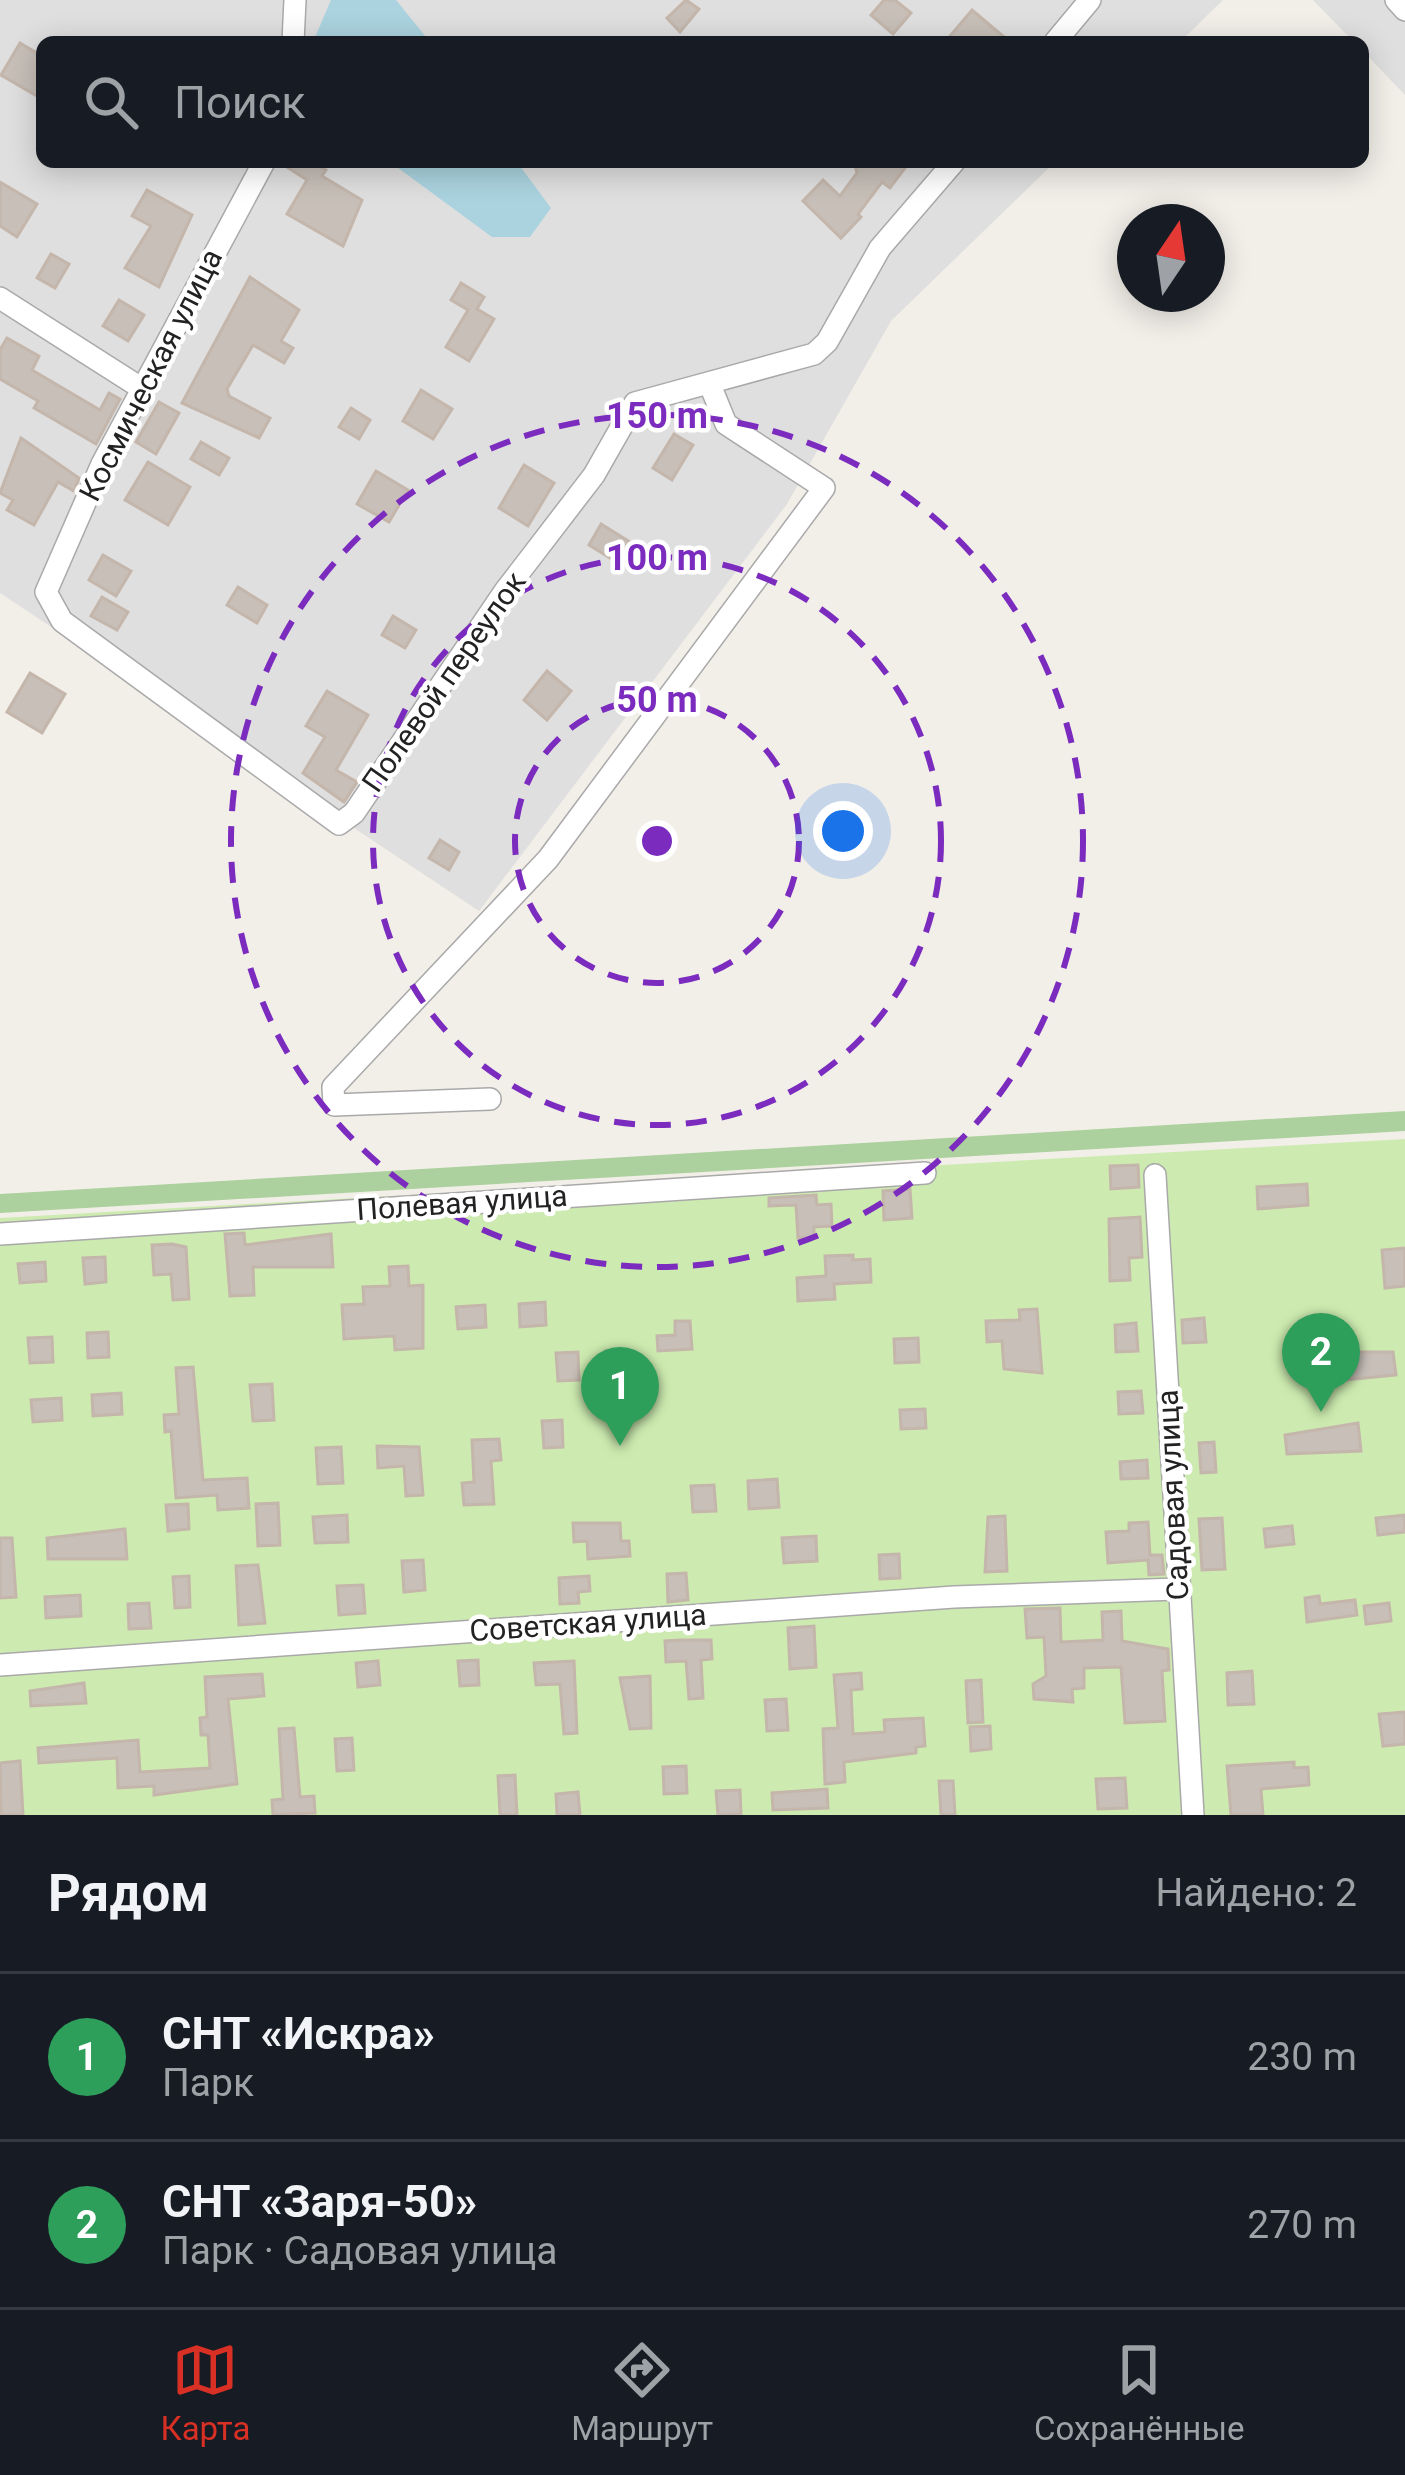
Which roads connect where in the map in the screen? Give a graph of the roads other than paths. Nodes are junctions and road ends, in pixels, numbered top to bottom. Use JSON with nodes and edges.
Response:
{"nodes":[{"id":1,"x":295,"y":0,"type":"edge"},
{"id":2,"x":1090,"y":0,"type":"edge"},
{"id":3,"x":1396,"y":0,"type":"edge"},
{"id":4,"x":1405,"y":10,"type":"edge"},
{"id":5,"x":293,"y":36,"type":"edge"},
{"id":6,"x":1060,"y":36,"type":"edge"},
{"id":7,"x":261,"y":168,"type":"edge"},
{"id":8,"x":949,"y":168,"type":"edge"},
{"id":9,"x":0,"y":298,"type":"edge"},
{"id":10,"x":710,"y":385,"type":"junction"},
{"id":11,"x":141,"y":388,"type":"junction"},
{"id":12,"x":46,"y":592,"type":"joint"},
{"id":13,"x":490,"y":1099,"type":"dead end"},
{"id":14,"x":925,"y":1173,"type":"dead end"},
{"id":15,"x":1155,"y":1175,"type":"dead end"},
{"id":16,"x":0,"y":1234,"type":"edge"},
{"id":17,"x":1178,"y":1589,"type":"junction"},
{"id":18,"x":0,"y":1665,"type":"edge"},
{"id":19,"x":1193,"y":1815,"type":"edge"}],
"edges":[{"from":1,"to":5,"type":"street"},
{"from":2,"to":6,"type":"street"},
{"from":3,"to":4,"type":"street"},
{"from":7,"to":11,"type":"street","name":"Космическая улица"},
{"from":8,"to":10,"type":"street"},
{"from":9,"to":11,"type":"street"},
{"from":10,"to":12,"type":"street","name":"Полевой переулок"},
{"from":10,"to":13,"type":"street"},
{"from":11,"to":12,"type":"street","name":"Космическая улица"},
{"from":14,"to":16,"type":"street","name":"Полевая улица"},
{"from":15,"to":17,"type":"street","name":"Садовая улица"},
{"from":17,"to":18,"type":"street","name":"Советская улица"},
{"from":17,"to":19,"type":"street","name":"Садовая улица"}]}
